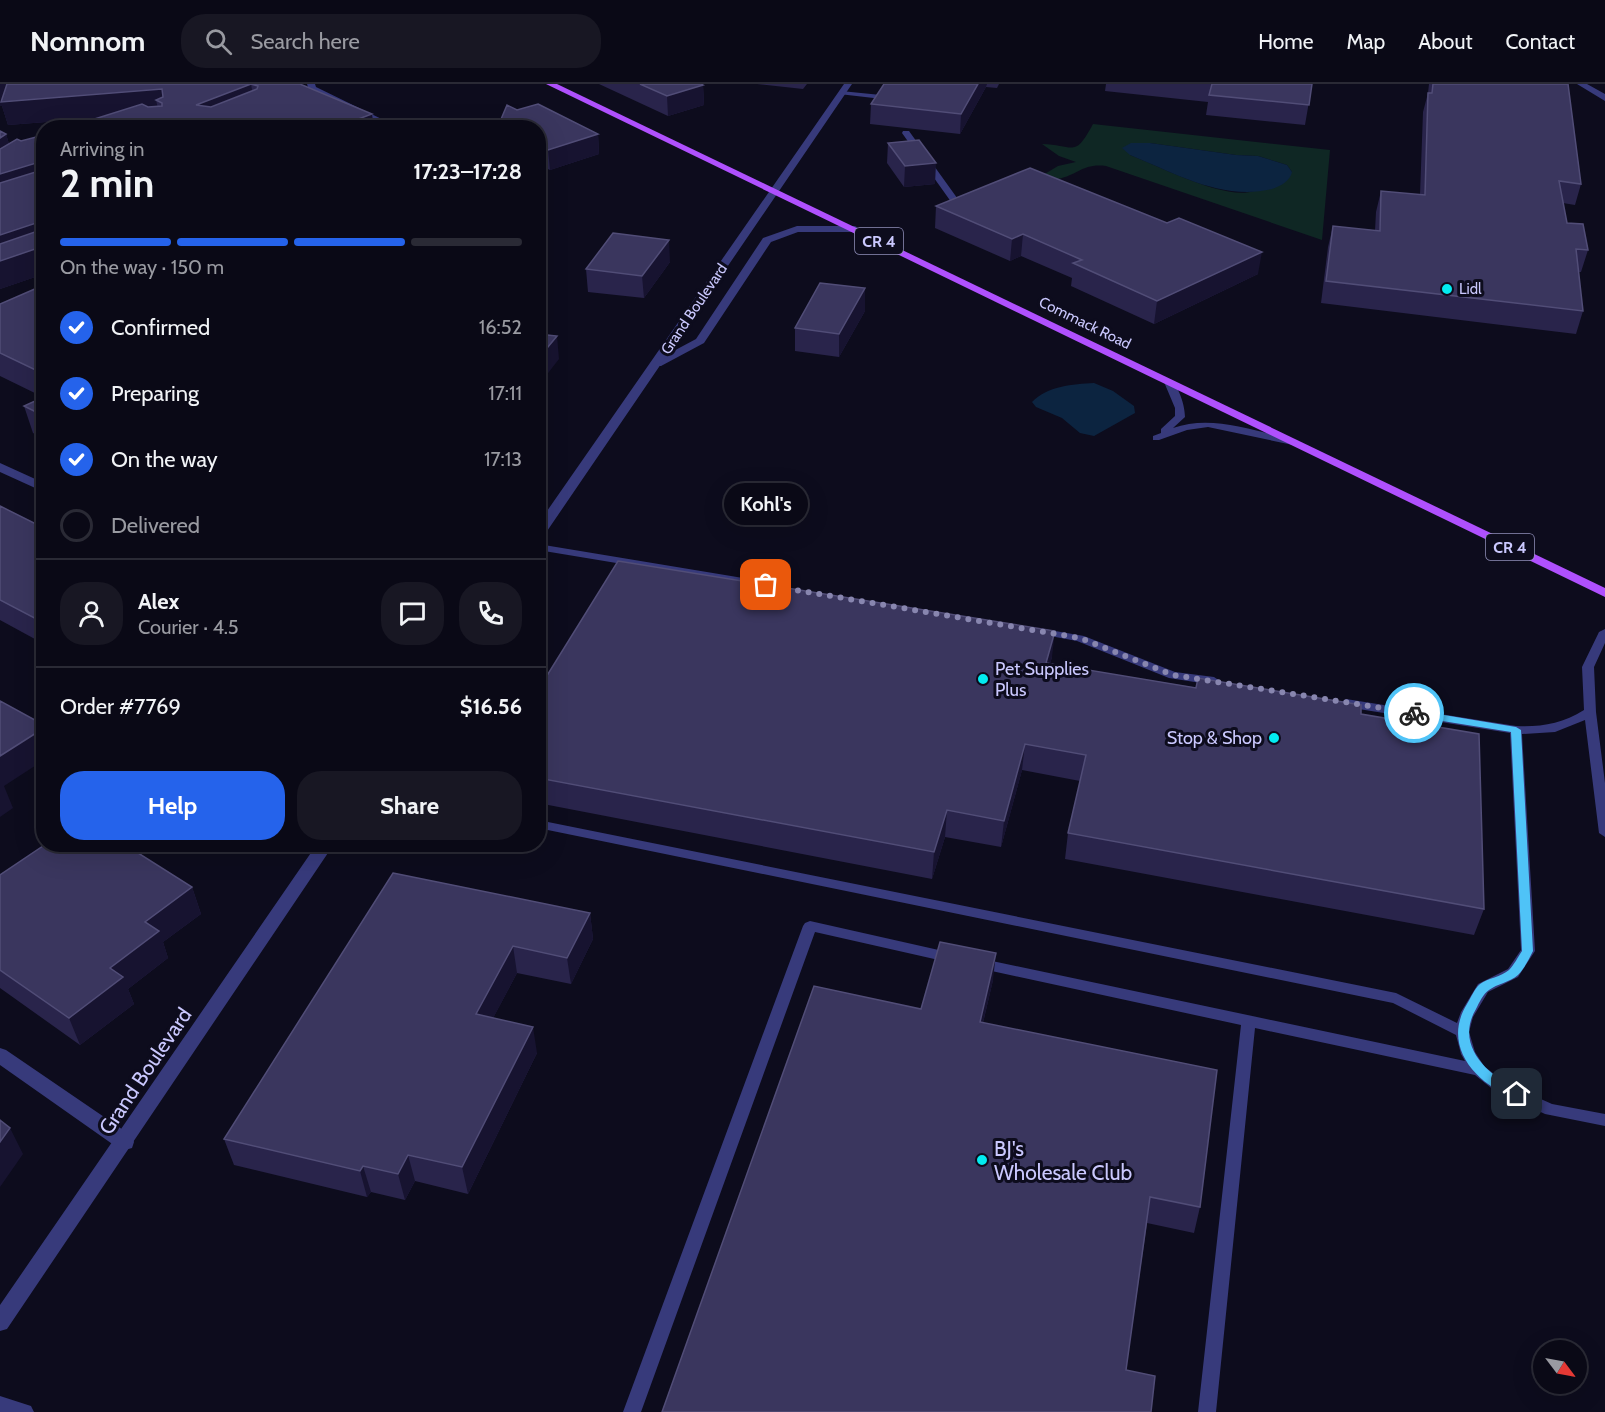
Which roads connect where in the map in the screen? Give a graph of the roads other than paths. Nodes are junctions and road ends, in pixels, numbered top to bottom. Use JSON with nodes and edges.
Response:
{"nodes":[{"id":1,"x":311,"y":84,"type":"edge"},
{"id":2,"x":550,"y":84,"type":"edge"},
{"id":3,"x":848,"y":84,"type":"edge"},
{"id":4,"x":1581,"y":84,"type":"edge"},
{"id":5,"x":841,"y":93,"type":"junction"},
{"id":6,"x":895,"y":98,"type":"edge"},
{"id":7,"x":1605,"y":98,"type":"edge"},
{"id":8,"x":379,"y":120,"type":"edge"},
{"id":9,"x":906,"y":133,"type":"edge"},
{"id":10,"x":773,"y":190,"type":"junction"},
{"id":11,"x":962,"y":211,"type":"edge"},
{"id":12,"x":855,"y":229,"type":"junction"},
{"id":13,"x":657,"y":364,"type":"junction"},
{"id":14,"x":1169,"y":382,"type":"junction"},
{"id":15,"x":1293,"y":442,"type":"junction"},
{"id":16,"x":0,"y":467,"type":"edge"},
{"id":17,"x":36,"y":484,"type":"edge"},
{"id":18,"x":546,"y":523,"type":"edge"},
{"id":19,"x":546,"y":549,"type":"edge"},
{"id":20,"x":756,"y":583,"type":"edge"},
{"id":21,"x":1605,"y":593,"type":"edge"},
{"id":22,"x":1029,"y":629,"type":"edge"},
{"id":23,"x":1605,"y":632,"type":"edge"},
{"id":24,"x":1223,"y":683,"type":"edge"},
{"id":25,"x":1337,"y":701,"type":"edge"},
{"id":26,"x":1590,"y":712,"type":"junction"},
{"id":27,"x":1516,"y":730,"type":"junction"},
{"id":28,"x":546,"y":826,"type":"edge"},
{"id":29,"x":1605,"y":833,"type":"edge"},
{"id":30,"x":321,"y":852,"type":"edge"},
{"id":31,"x":1248,"y":1023,"type":"junction"},
{"id":32,"x":1462,"y":1032,"type":"junction"},
{"id":33,"x":0,"y":1055,"type":"edge"},
{"id":34,"x":1479,"y":1070,"type":"junction"},
{"id":35,"x":1605,"y":1120,"type":"edge"},
{"id":36,"x":125,"y":1142,"type":"junction"},
{"id":37,"x":0,"y":1322,"type":"edge"},
{"id":38,"x":0,"y":1404,"type":"edge"},
{"id":39,"x":25,"y":1412,"type":"edge"},
{"id":40,"x":632,"y":1412,"type":"edge"},
{"id":41,"x":1207,"y":1412,"type":"edge"}],
"edges":[{"from":1,"to":8,"type":"street"},
{"from":2,"to":10,"type":"main road","name":"Commack Road","number":"CR 4"},
{"from":3,"to":5,"type":"street","name":"Grand Boulevard"},
{"from":4,"to":7,"type":"street"},
{"from":5,"to":6,"type":"lane"},
{"from":5,"to":10,"type":"street","name":"Grand Boulevard"},
{"from":9,"to":11,"type":"lane"},
{"from":10,"to":12,"type":"main road","name":"Commack Road","number":"CR 4"},
{"from":10,"to":13,"type":"street","name":"Grand Boulevard"},
{"from":12,"to":13,"type":"street"},
{"from":12,"to":14,"type":"main road","name":"Commack Road","number":"CR 4"},
{"from":13,"to":18,"type":"street","name":"Grand Boulevard"},
{"from":14,"to":15,"type":"main road","name":"Commack Road","number":"CR 4"},
{"from":14,"to":15,"type":"lane"},
{"from":15,"to":21,"type":"main road","name":"Commack Road","number":"CR 4"},
{"from":16,"to":17,"type":"street"},
{"from":19,"to":20,"type":"lane"},
{"from":22,"to":24,"type":"lane"},
{"from":23,"to":26,"type":"lane"},
{"from":25,"to":27,"type":"lane"},
{"from":26,"to":27,"type":"lane"},
{"from":26,"to":29,"type":"lane"},
{"from":27,"to":32,"type":"lane"},
{"from":28,"to":32,"type":"lane"},
{"from":30,"to":36,"type":"street","name":"Grand Boulevard"},
{"from":31,"to":34,"type":"lane"},
{"from":31,"to":40,"type":"lane"},
{"from":31,"to":41,"type":"lane"},
{"from":32,"to":34,"type":"lane"},
{"from":33,"to":36,"type":"street"},
{"from":34,"to":35,"type":"lane"},
{"from":36,"to":37,"type":"street","name":"Grand Boulevard"},
{"from":38,"to":39,"type":"lane"}]}
